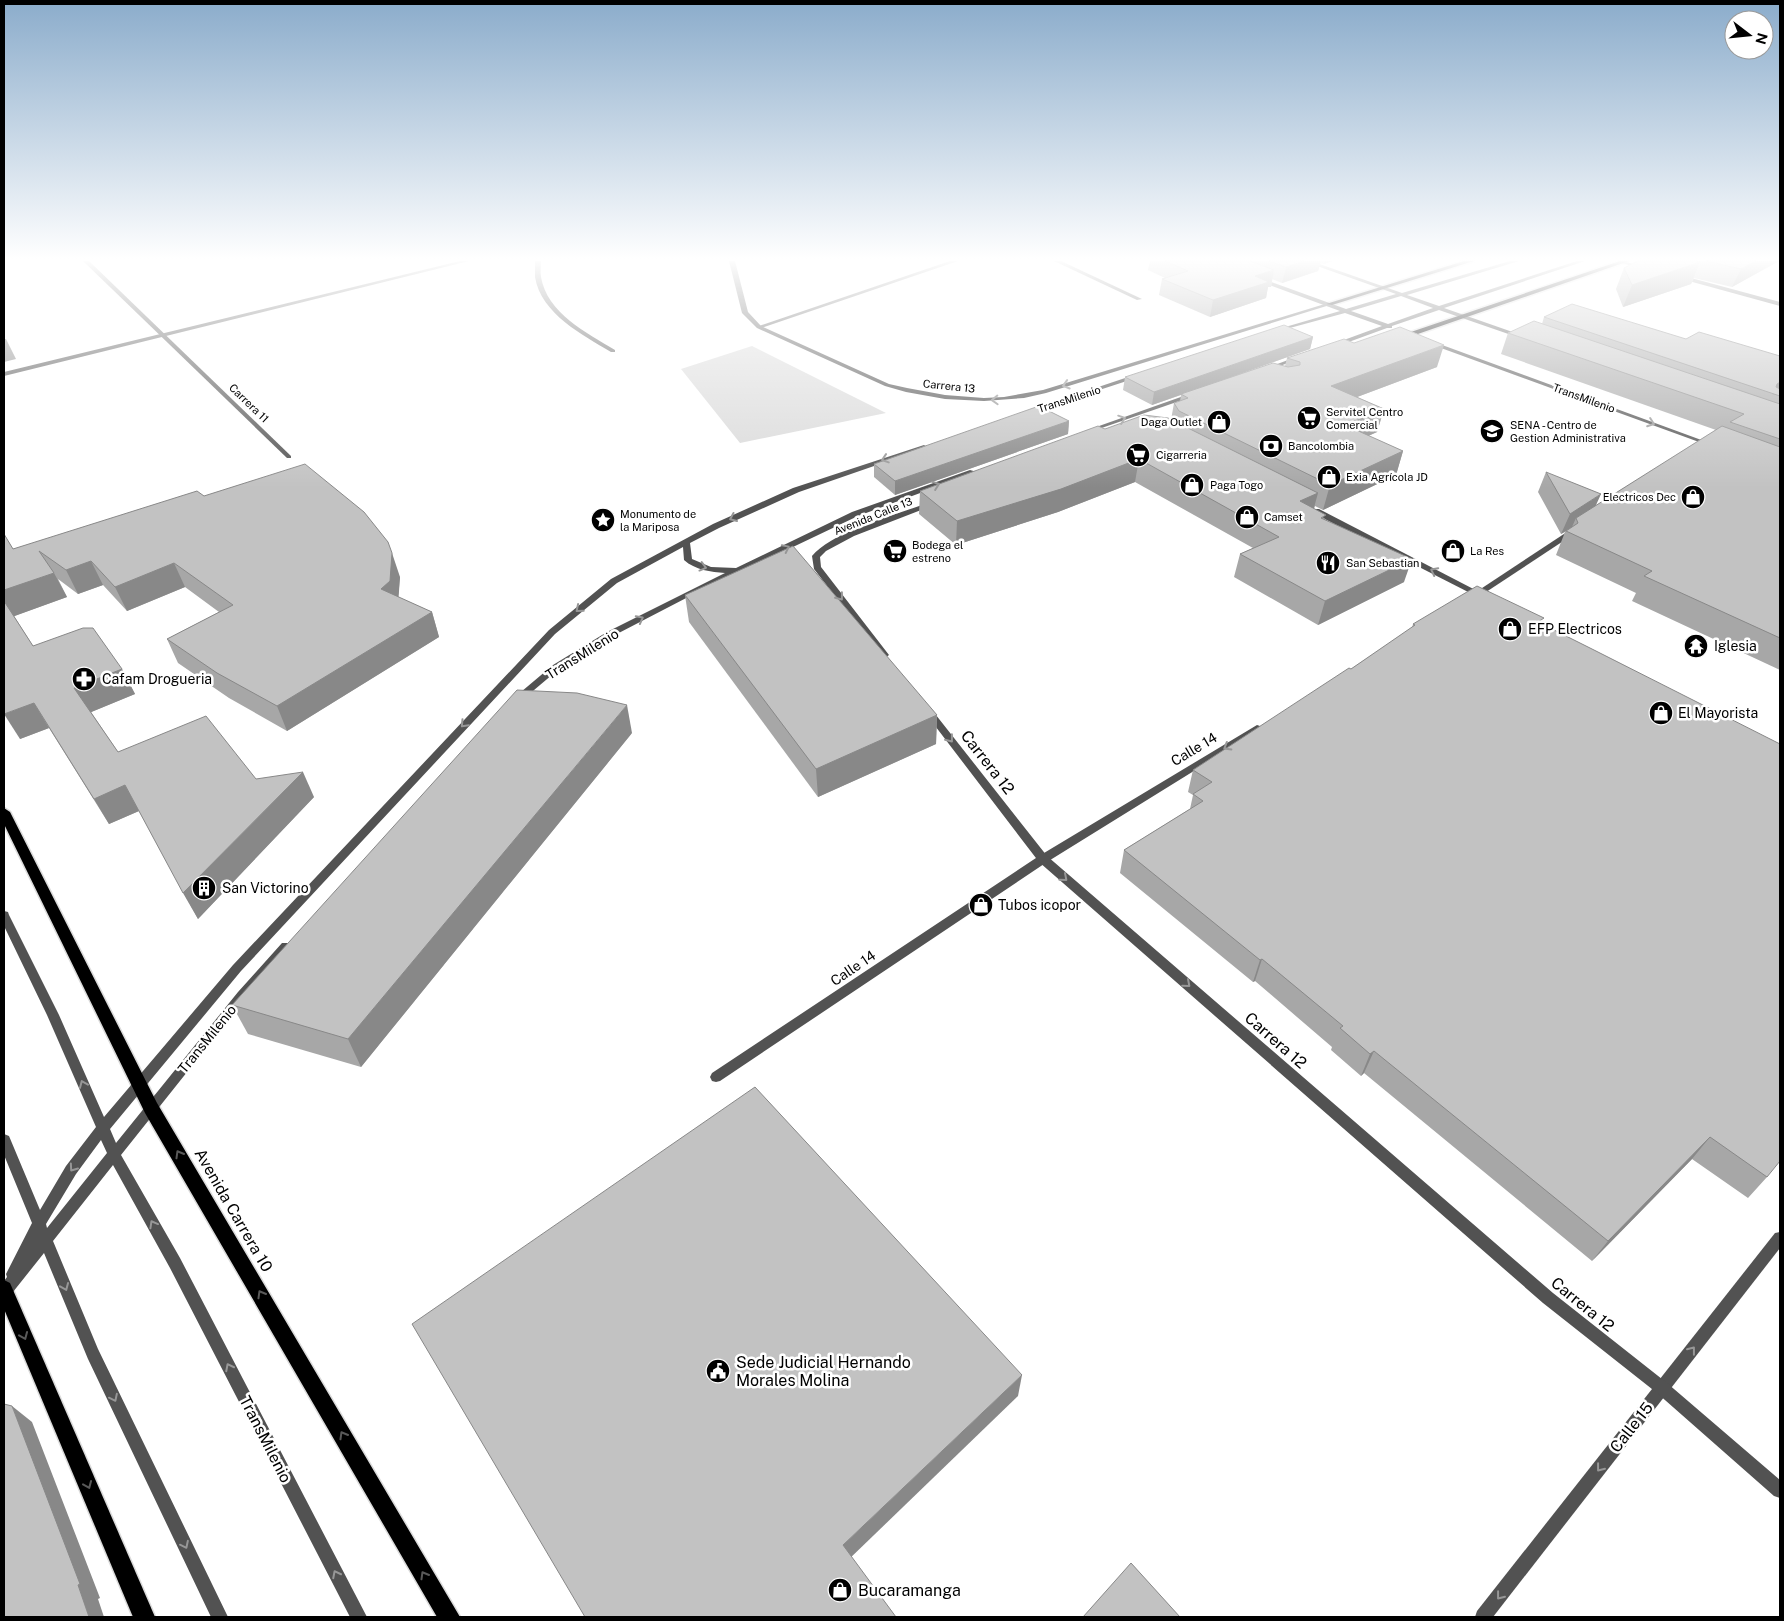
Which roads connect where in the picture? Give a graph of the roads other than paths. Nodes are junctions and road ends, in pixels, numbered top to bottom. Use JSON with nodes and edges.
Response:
{"nodes":[{"id":1,"x":157,"y":337,"type":"edge"},
{"id":2,"x":166,"y":337,"type":"edge"},
{"id":3,"x":589,"y":337,"type":"edge"},
{"id":4,"x":779,"y":337,"type":"edge"},
{"id":5,"x":1224,"y":337,"type":"edge"},
{"id":6,"x":1357,"y":337,"type":"edge"},
{"id":7,"x":1416,"y":337,"type":"edge"},
{"id":8,"x":1520,"y":337,"type":"edge"},
{"id":9,"x":1527,"y":339,"type":"edge"},
{"id":10,"x":1322,"y":349,"type":"edge"},
{"id":11,"x":613,"y":351,"type":"dead end"},
{"id":12,"x":1303,"y":356,"type":"edge"},
{"id":13,"x":1257,"y":372,"type":"edge"},
{"id":14,"x":1148,"y":373,"type":"edge"},
{"id":15,"x":4,"y":374,"type":"edge"},
{"id":16,"x":1201,"y":392,"type":"edge"},
{"id":17,"x":1018,"y":416,"type":"edge"},
{"id":18,"x":1080,"y":434,"type":"edge"},
{"id":19,"x":935,"y":443,"type":"edge"},
{"id":20,"x":1715,"y":446,"type":"edge"},
{"id":21,"x":289,"y":457,"type":"dead end"},
{"id":22,"x":986,"y":467,"type":"edge"},
{"id":23,"x":937,"y":502,"type":"edge"},
{"id":24,"x":1306,"y":506,"type":"edge"},
{"id":25,"x":1577,"y":529,"type":"edge"},
{"id":26,"x":686,"y":541,"type":"junction"},
{"id":27,"x":739,"y":570,"type":"junction"},
{"id":28,"x":1482,"y":596,"type":"junction"},
{"id":29,"x":1465,"y":602,"type":"edge"},
{"id":30,"x":896,"y":669,"type":"edge"},
{"id":31,"x":920,"y":700,"type":"edge"},
{"id":32,"x":511,"y":704,"type":"edge"},
{"id":33,"x":1262,"y":725,"type":"edge"},
{"id":34,"x":4,"y":812,"type":"edge"},
{"id":35,"x":1043,"y":859,"type":"junction"},
{"id":36,"x":4,"y":916,"type":"edge"},
{"id":37,"x":292,"y":939,"type":"edge"},
{"id":38,"x":716,"y":1077,"type":"dead end"},
{"id":39,"x":139,"y":1085,"type":"junction"},
{"id":40,"x":152,"y":1108,"type":"junction"},
{"id":41,"x":102,"y":1129,"type":"junction"},
{"id":42,"x":4,"y":1140,"type":"edge"},
{"id":43,"x":115,"y":1156,"type":"junction"},
{"id":44,"x":38,"y":1223,"type":"junction"},
{"id":45,"x":1780,"y":1238,"type":"edge"},
{"id":46,"x":46,"y":1242,"type":"junction"},
{"id":47,"x":4,"y":1291,"type":"edge"},
{"id":48,"x":1662,"y":1388,"type":"junction"},
{"id":49,"x":1780,"y":1490,"type":"edge"},
{"id":50,"x":144,"y":1617,"type":"edge"},
{"id":51,"x":220,"y":1617,"type":"edge"},
{"id":52,"x":358,"y":1617,"type":"edge"},
{"id":53,"x":449,"y":1617,"type":"edge"},
{"id":54,"x":1483,"y":1617,"type":"edge"}],
"edges":[{"from":1,"to":15,"type":"street"},
{"from":2,"to":21,"type":"street","name":"Carrera 11"},
{"from":3,"to":11,"type":"street"},
{"from":5,"to":4,"type":"street","name":"Carrera 13","one_way":true},
{"from":6,"to":10,"type":"street"},
{"from":7,"to":20,"type":"street","name":"TransMilenio","one_way":true},
{"from":8,"to":9,"type":"street"},
{"from":12,"to":13,"type":"street"},
{"from":14,"to":17,"type":"street","name":"TransMilenio"},
{"from":18,"to":16,"type":"street","one_way":true},
{"from":19,"to":26,"type":"street","name":"TransMilenio","one_way":true},
{"from":27,"to":22,"type":"street","name":"TransMilenio","one_way":true},
{"from":23,"to":30,"type":"street","name":"Avenida Calle 13","one_way":true},
{"from":28,"to":24,"type":"street","one_way":true},
{"from":25,"to":28,"type":"street"},
{"from":26,"to":27,"type":"street","name":"TransMilenio","one_way":true},
{"from":26,"to":39,"type":"street","name":"TransMilenio","one_way":true},
{"from":32,"to":27,"type":"street","name":"TransMilenio","one_way":true},
{"from":28,"to":29,"type":"street"},
{"from":31,"to":35,"type":"street","name":"Carrera 12","one_way":true},
{"from":33,"to":35,"type":"street","name":"Calle 14","one_way":true},
{"from":34,"to":39,"type":"main road","name":"Avenida Carrera 10"},
{"from":35,"to":38,"type":"street","name":"Calle 14"},
{"from":35,"to":48,"type":"street","name":"Carrera 12","one_way":true},
{"from":41,"to":36,"type":"street","name":"TransMilenio","one_way":true},
{"from":37,"to":40,"type":"street","name":"TransMilenio"},
{"from":39,"to":40,"type":"main road","name":"Avenida Carrera 10"},
{"from":39,"to":41,"type":"street","name":"TransMilenio"},
{"from":40,"to":43,"type":"street","name":"TransMilenio"},
{"from":53,"to":40,"type":"main road","name":"Avenida Carrera 10","one_way":true},
{"from":41,"to":43,"type":"street","name":"TransMilenio"},
{"from":41,"to":44,"type":"street","name":"TransMilenio","one_way":true},
{"from":42,"to":44,"type":"street"},
{"from":43,"to":46,"type":"street","name":"TransMilenio"},
{"from":52,"to":43,"type":"street","name":"TransMilenio","one_way":true},
{"from":44,"to":46,"type":"street"},
{"from":44,"to":47,"type":"street","name":"TransMilenio"},
{"from":48,"to":45,"type":"street","name":"Calle 15","one_way":true},
{"from":46,"to":47,"type":"street","name":"TransMilenio"},
{"from":46,"to":51,"type":"street","one_way":true},
{"from":47,"to":50,"type":"main road","one_way":true},
{"from":48,"to":49,"type":"street","name":"Carrera 12"},
{"from":48,"to":54,"type":"street","name":"Calle 15","one_way":true}]}
